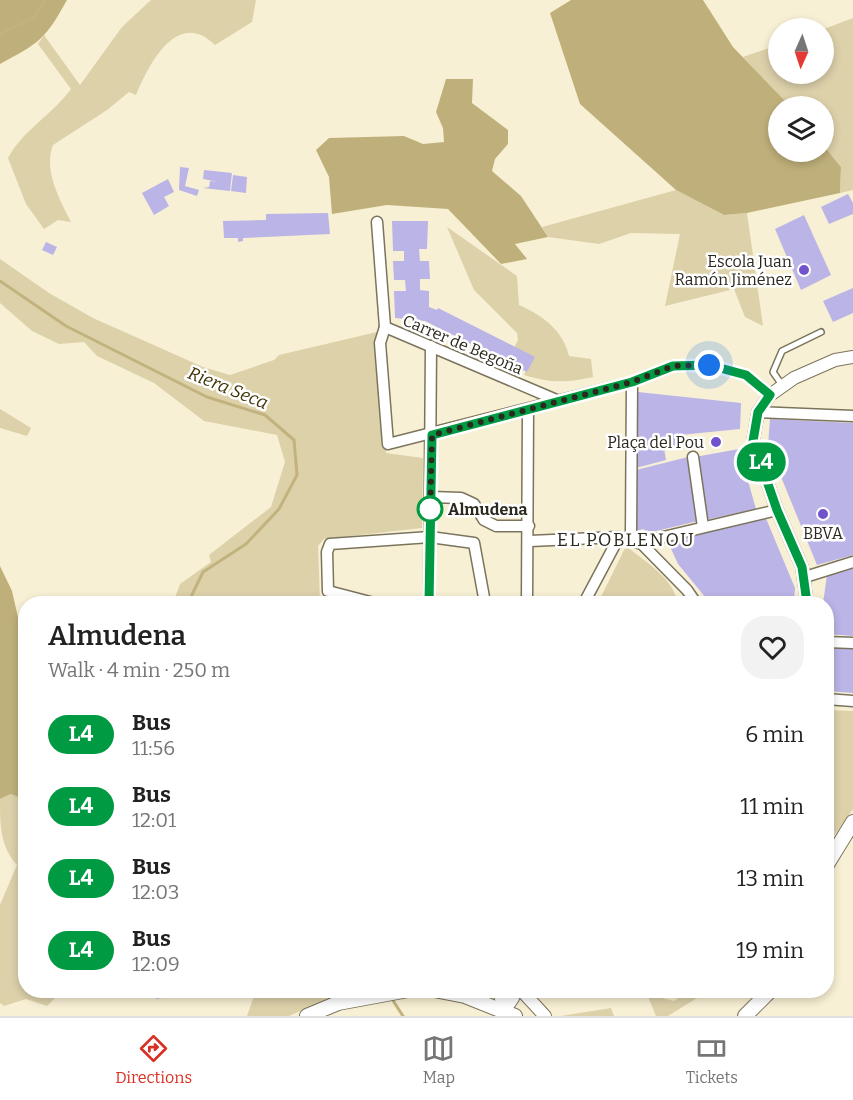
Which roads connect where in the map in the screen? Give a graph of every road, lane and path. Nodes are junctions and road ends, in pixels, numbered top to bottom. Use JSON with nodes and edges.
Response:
{"nodes":[{"id":1,"x":377,"y":222,"type":"dead end"},
{"id":2,"x":385,"y":327,"type":"junction"},
{"id":3,"x":821,"y":332,"type":"dead end"},
{"id":4,"x":431,"y":346,"type":"junction"},
{"id":5,"x":853,"y":357,"type":"edge"},
{"id":6,"x":632,"y":382,"type":"junction"},
{"id":7,"x":782,"y":386,"type":"junction"},
{"id":8,"x":770,"y":395,"type":"junction"},
{"id":9,"x":559,"y":401,"type":"junction"},
{"id":10,"x":528,"y":409,"type":"junction"},
{"id":11,"x":758,"y":412,"type":"junction"},
{"id":12,"x":853,"y":416,"type":"edge"},
{"id":13,"x":432,"y":435,"type":"junction"},
{"id":14,"x":693,"y":457,"type":"dead end"},
{"id":15,"x":430,"y":497,"type":"junction"},
{"id":16,"x":777,"y":510,"type":"junction"},
{"id":17,"x":530,"y":526,"type":"junction"},
{"id":18,"x":703,"y":526,"type":"junction"},
{"id":19,"x":430,"y":537,"type":"junction"},
{"id":20,"x":530,"y":541,"type":"junction"},
{"id":21,"x":638,"y":543,"type":"junction"},
{"id":22,"x":853,"y":562,"type":"edge"},
{"id":23,"x":805,"y":577,"type":"junction"},
{"id":24,"x":339,"y":596,"type":"edge"},
{"id":25,"x":429,"y":596,"type":"edge"},
{"id":26,"x":483,"y":596,"type":"edge"},
{"id":27,"x":527,"y":596,"type":"edge"},
{"id":28,"x":588,"y":596,"type":"edge"},
{"id":29,"x":691,"y":596,"type":"edge"},
{"id":30,"x":806,"y":596,"type":"edge"},
{"id":31,"x":834,"y":642,"type":"edge"},
{"id":32,"x":853,"y":643,"type":"edge"},
{"id":33,"x":834,"y":700,"type":"edge"},
{"id":34,"x":853,"y":701,"type":"edge"},
{"id":35,"x":853,"y":822,"type":"edge"},
{"id":36,"x":834,"y":853,"type":"edge"},
{"id":37,"x":365,"y":998,"type":"edge"},
{"id":38,"x":470,"y":998,"type":"edge"},
{"id":39,"x":502,"y":998,"type":"edge"},
{"id":40,"x":513,"y":998,"type":"edge"},
{"id":41,"x":528,"y":998,"type":"edge"},
{"id":42,"x":763,"y":998,"type":"edge"},
{"id":43,"x":509,"y":1014,"type":"edge"},
{"id":44,"x":307,"y":1016,"type":"edge"},
{"id":45,"x":545,"y":1016,"type":"edge"},
{"id":46,"x":745,"y":1016,"type":"edge"}],
"edges":[{"from":1,"to":2,"type":"street","name":"Carrer de Begoña"},
{"from":2,"to":4,"type":"street","name":"Carrer de Begoña"},
{"from":2,"to":13,"type":"street"},
{"from":3,"to":7,"type":"lane"},
{"from":4,"to":9,"type":"street","name":"Carrer de Begoña"},
{"from":4,"to":13,"type":"street"},
{"from":5,"to":7,"type":"street"},
{"from":6,"to":8,"type":"street"},
{"from":6,"to":9,"type":"street"},
{"from":6,"to":21,"type":"street"},
{"from":7,"to":8,"type":"street"},
{"from":8,"to":11,"type":"street"},
{"from":9,"to":10,"type":"street"},
{"from":10,"to":13,"type":"street"},
{"from":10,"to":17,"type":"street"},
{"from":11,"to":12,"type":"street"},
{"from":11,"to":16,"type":"street"},
{"from":13,"to":15,"type":"street"},
{"from":14,"to":18,"type":"street"},
{"from":15,"to":17,"type":"street"},
{"from":15,"to":19,"type":"street"},
{"from":16,"to":18,"type":"street"},
{"from":16,"to":23,"type":"street"},
{"from":17,"to":20,"type":"street"},
{"from":18,"to":21,"type":"street"},
{"from":19,"to":24,"type":"street"},
{"from":19,"to":25,"type":"street"},
{"from":19,"to":26,"type":"street"},
{"from":20,"to":27,"type":"street"},
{"from":20,"to":28,"type":"street"},
{"from":21,"to":29,"type":"street"},
{"from":22,"to":23,"type":"street"},
{"from":23,"to":30,"type":"street"},
{"from":31,"to":32,"type":"street"},
{"from":33,"to":34,"type":"street"},
{"from":35,"to":36,"type":"main road"},
{"from":37,"to":44,"type":"main road"},
{"from":38,"to":43,"type":"main road"},
{"from":39,"to":43,"type":"street"},
{"from":40,"to":43,"type":"street"},
{"from":41,"to":45,"type":"street"},
{"from":42,"to":46,"type":"main road"}]}
